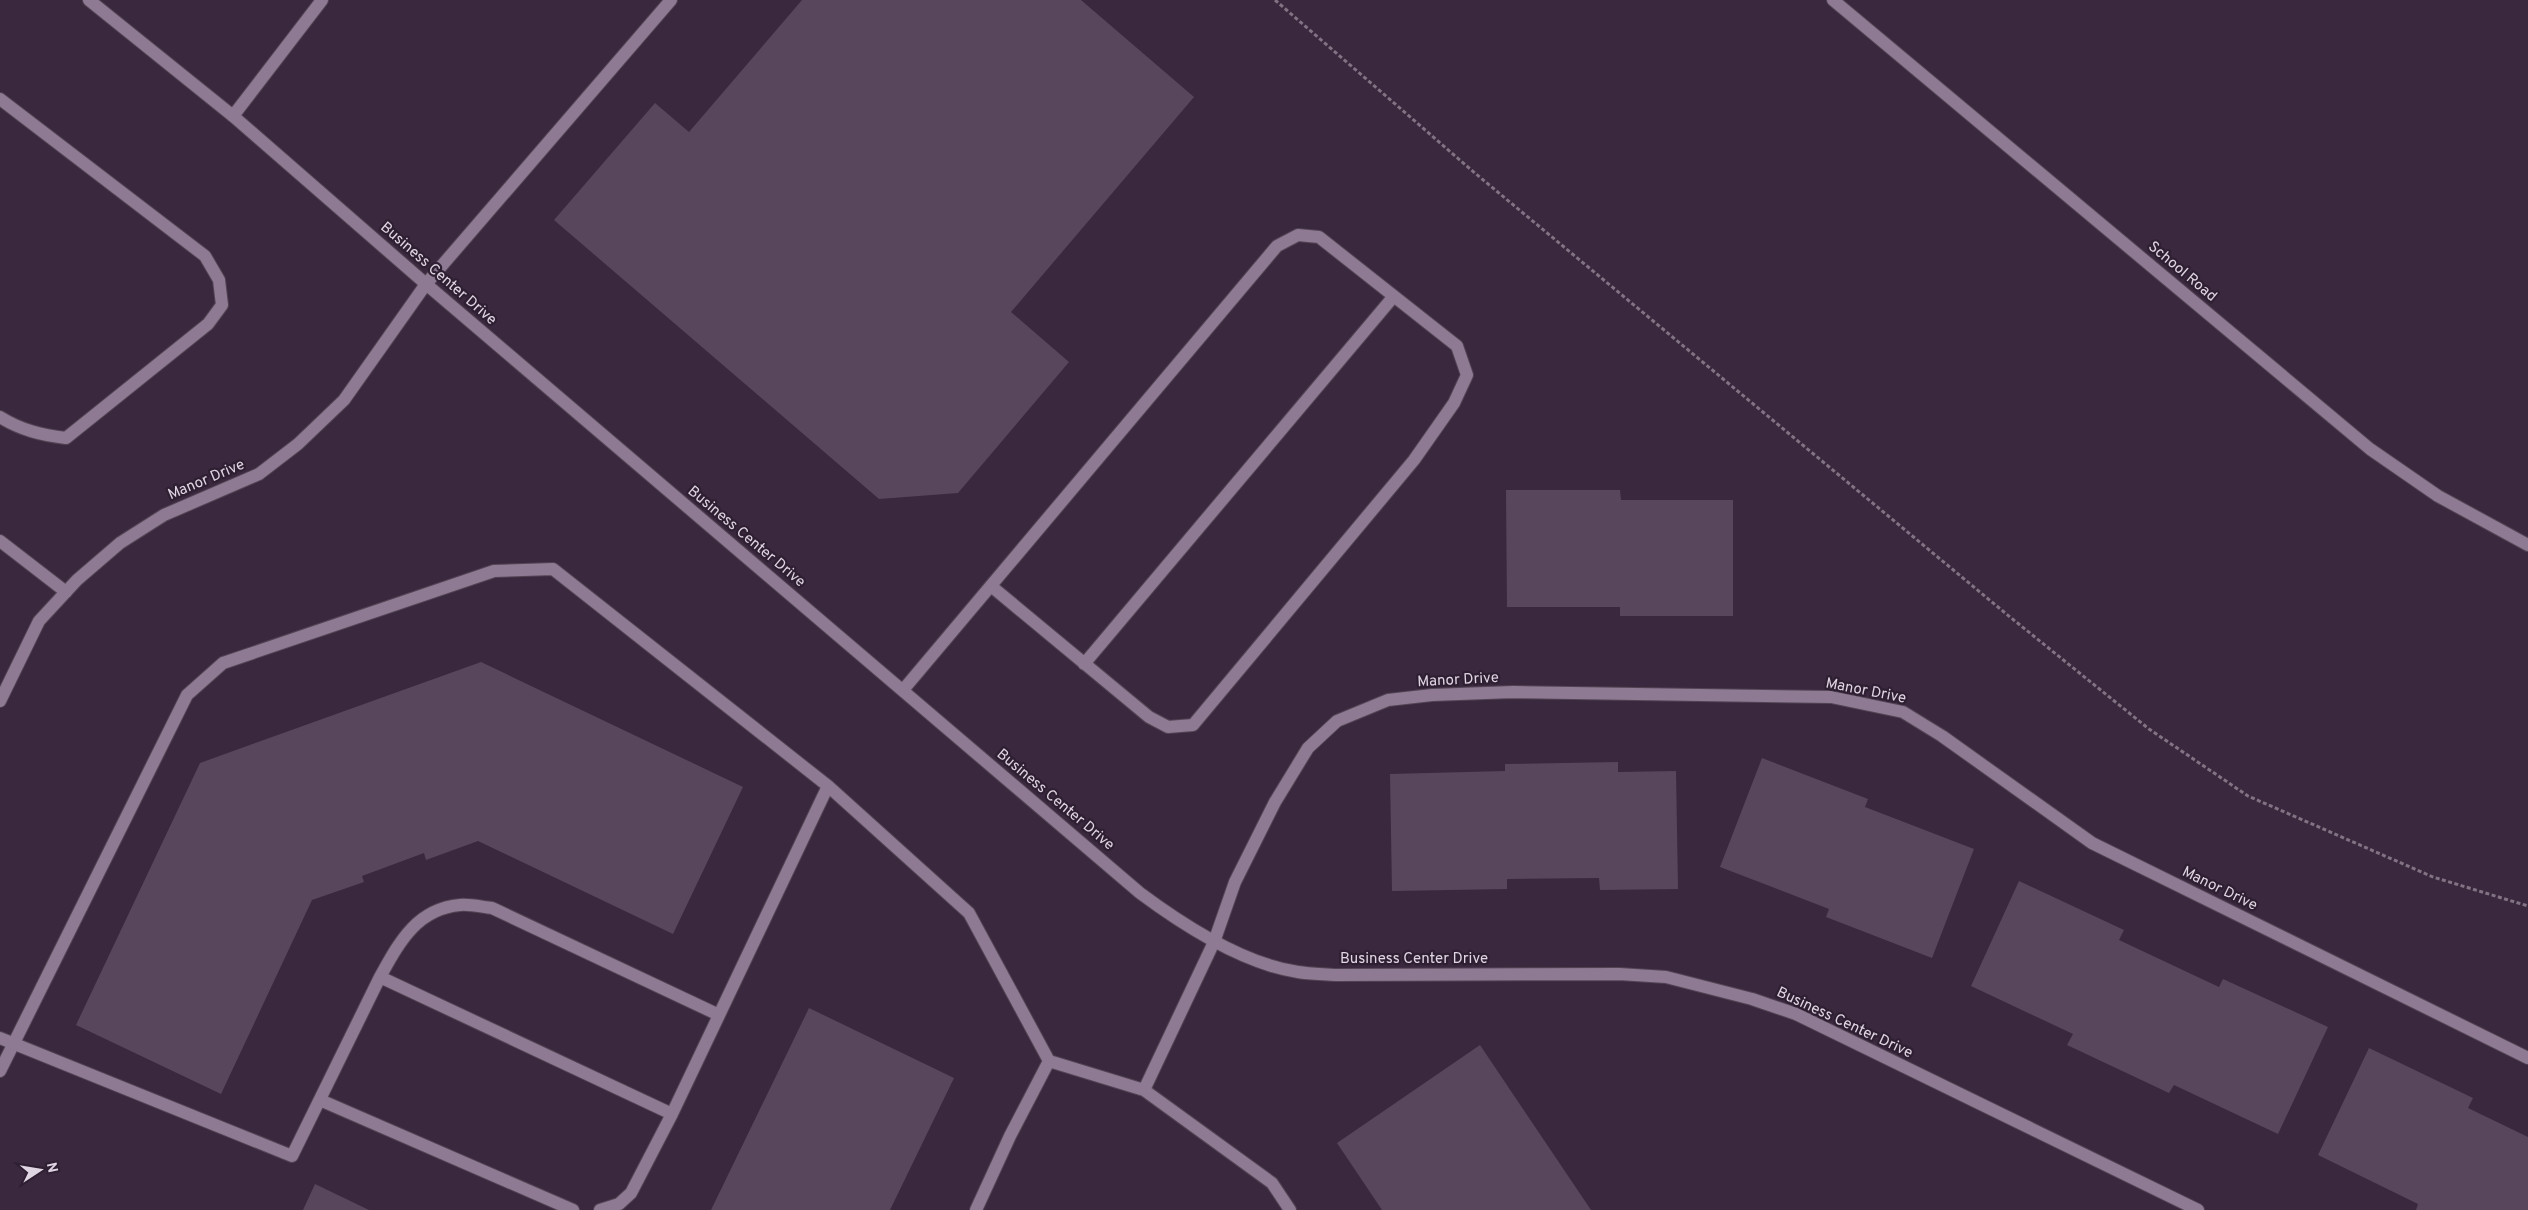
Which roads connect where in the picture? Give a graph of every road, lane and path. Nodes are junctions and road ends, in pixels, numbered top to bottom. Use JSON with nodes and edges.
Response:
{"nodes":[{"id":1,"x":89,"y":0,"type":"edge"},
{"id":2,"x":322,"y":0,"type":"edge"},
{"id":3,"x":671,"y":0,"type":"edge"},
{"id":4,"x":1275,"y":0,"type":"edge"},
{"id":5,"x":1833,"y":0,"type":"edge"},
{"id":6,"x":0,"y":99,"type":"edge"},
{"id":7,"x":233,"y":116,"type":"junction"},
{"id":8,"x":426,"y":284,"type":"junction"},
{"id":9,"x":1394,"y":296,"type":"junction"},
{"id":10,"x":0,"y":417,"type":"edge"},
{"id":11,"x":0,"y":541,"type":"edge"},
{"id":12,"x":2528,"y":545,"type":"edge"},
{"id":13,"x":991,"y":586,"type":"junction"},
{"id":14,"x":66,"y":592,"type":"junction"},
{"id":15,"x":1084,"y":664,"type":"junction"},
{"id":16,"x":903,"y":690,"type":"junction"},
{"id":17,"x":0,"y":701,"type":"edge"},
{"id":18,"x":828,"y":786,"type":"junction"},
{"id":19,"x":2528,"y":906,"type":"edge"},
{"id":20,"x":1214,"y":942,"type":"junction"},
{"id":21,"x":380,"y":978,"type":"junction"},
{"id":22,"x":719,"y":1015,"type":"junction"},
{"id":23,"x":0,"y":1038,"type":"edge"},
{"id":24,"x":12,"y":1044,"type":"junction"},
{"id":25,"x":2528,"y":1058,"type":"edge"},
{"id":26,"x":1049,"y":1062,"type":"junction"},
{"id":27,"x":0,"y":1071,"type":"edge"},
{"id":28,"x":1144,"y":1090,"type":"junction"},
{"id":29,"x":320,"y":1100,"type":"junction"},
{"id":30,"x":672,"y":1114,"type":"junction"},
{"id":31,"x":573,"y":1210,"type":"edge"},
{"id":32,"x":600,"y":1210,"type":"edge"},
{"id":33,"x":976,"y":1210,"type":"edge"},
{"id":34,"x":1290,"y":1210,"type":"edge"},
{"id":35,"x":2198,"y":1210,"type":"edge"}],
"edges":[{"from":1,"to":7,"type":"street","name":"Business Center Drive"},
{"from":2,"to":7,"type":"street"},
{"from":3,"to":8,"type":"street","name":"Manor Drive"},
{"from":4,"to":19,"type":"path"},
{"from":5,"to":12,"type":"street","name":"School Road"},
{"from":6,"to":10,"type":"street"},
{"from":7,"to":8,"type":"street","name":"Business Center Drive"},
{"from":8,"to":14,"type":"street","name":"Manor Drive"},
{"from":8,"to":16,"type":"street","name":"Business Center Drive"},
{"from":9,"to":13,"type":"street"},
{"from":9,"to":15,"type":"street"},
{"from":9,"to":15,"type":"street"},
{"from":11,"to":14,"type":"street"},
{"from":13,"to":15,"type":"street"},
{"from":13,"to":16,"type":"street"},
{"from":14,"to":17,"type":"street","name":"Manor Drive"},
{"from":16,"to":20,"type":"street","name":"Business Center Drive"},
{"from":18,"to":22,"type":"street"},
{"from":18,"to":24,"type":"street"},
{"from":18,"to":26,"type":"street"},
{"from":20,"to":25,"type":"street","name":"Manor Drive"},
{"from":20,"to":28,"type":"street","name":"Manor Drive"},
{"from":20,"to":35,"type":"street","name":"Business Center Drive"},
{"from":21,"to":22,"type":"street"},
{"from":21,"to":29,"type":"street"},
{"from":21,"to":30,"type":"street"},
{"from":22,"to":30,"type":"street"},
{"from":23,"to":24,"type":"street"},
{"from":24,"to":27,"type":"street"},
{"from":24,"to":29,"type":"street"},
{"from":26,"to":28,"type":"street"},
{"from":26,"to":33,"type":"street"},
{"from":28,"to":34,"type":"street"},
{"from":29,"to":31,"type":"street"},
{"from":30,"to":32,"type":"street"}]}
